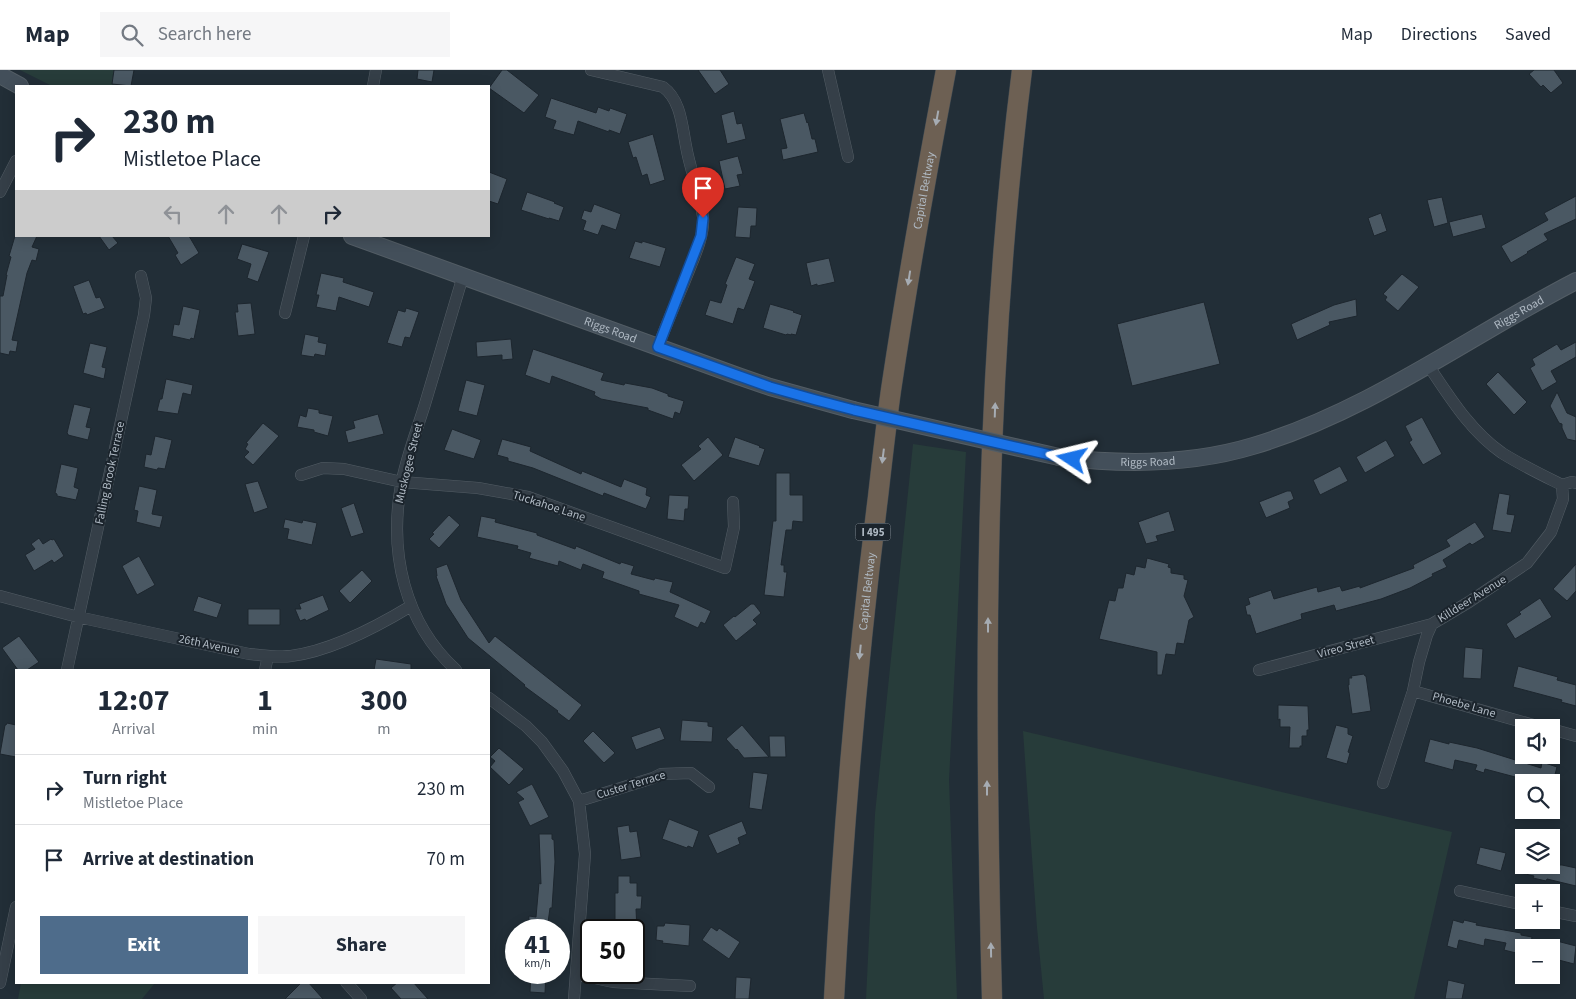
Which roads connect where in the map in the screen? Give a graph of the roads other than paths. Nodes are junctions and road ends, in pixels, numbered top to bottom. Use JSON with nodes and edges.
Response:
{"nodes":[{"id":1,"x":376,"y":70,"type":"edge"},
{"id":2,"x":591,"y":70,"type":"edge"},
{"id":3,"x":828,"y":70,"type":"edge"},
{"id":4,"x":946,"y":70,"type":"edge"},
{"id":5,"x":1022,"y":70,"type":"edge"},
{"id":6,"x":0,"y":75,"type":"edge"},
{"id":7,"x":18,"y":85,"type":"edge"},
{"id":8,"x":374,"y":85,"type":"edge"},
{"id":9,"x":848,"y":157,"type":"dead end"},
{"id":10,"x":15,"y":164,"type":"edge"},
{"id":11,"x":0,"y":192,"type":"edge"},
{"id":12,"x":304,"y":237,"type":"edge"},
{"id":13,"x":355,"y":237,"type":"edge"},
{"id":14,"x":141,"y":276,"type":"dead end"},
{"id":15,"x":463,"y":276,"type":"junction"},
{"id":16,"x":1576,"y":281,"type":"edge"},
{"id":17,"x":284,"y":313,"type":"dead end"},
{"id":18,"x":658,"y":347,"type":"junction"},
{"id":19,"x":1428,"y":365,"type":"junction"},
{"id":20,"x":301,"y":475,"type":"dead end"},
{"id":21,"x":402,"y":482,"type":"junction"},
{"id":22,"x":1576,"y":483,"type":"edge"},
{"id":23,"x":1562,"y":486,"type":"junction"},
{"id":24,"x":733,"y":502,"type":"dead end"},
{"id":25,"x":0,"y":596,"type":"edge"},
{"id":26,"x":411,"y":606,"type":"junction"},
{"id":27,"x":78,"y":617,"type":"junction"},
{"id":28,"x":1432,"y":624,"type":"junction"},
{"id":29,"x":268,"y":656,"type":"junction"},
{"id":30,"x":67,"y":669,"type":"edge"},
{"id":31,"x":265,"y":669,"type":"edge"},
{"id":32,"x":455,"y":669,"type":"edge"},
{"id":33,"x":1259,"y":670,"type":"dead end"},
{"id":34,"x":1413,"y":691,"type":"junction"},
{"id":35,"x":490,"y":699,"type":"edge"},
{"id":36,"x":1515,"y":720,"type":"edge"},
{"id":37,"x":1560,"y":732,"type":"edge"},
{"id":38,"x":1576,"y":736,"type":"edge"},
{"id":39,"x":1383,"y":783,"type":"dead end"},
{"id":40,"x":709,"y":788,"type":"dead end"},
{"id":41,"x":579,"y":801,"type":"junction"},
{"id":42,"x":1460,"y":891,"type":"dead end"},
{"id":43,"x":1515,"y":903,"type":"edge"},
{"id":44,"x":15,"y":912,"type":"edge"},
{"id":45,"x":1560,"y":913,"type":"edge"},
{"id":46,"x":1576,"y":916,"type":"edge"},
{"id":47,"x":576,"y":974,"type":"junction"},
{"id":48,"x":0,"y":983,"type":"edge"},
{"id":49,"x":348,"y":984,"type":"edge"},
{"id":50,"x":690,"y":986,"type":"dead end"},
{"id":51,"x":361,"y":999,"type":"edge"},
{"id":52,"x":574,"y":999,"type":"edge"},
{"id":53,"x":834,"y":999,"type":"edge"},
{"id":54,"x":992,"y":999,"type":"edge"}],
"edges":[{"from":1,"to":8,"type":"street"},
{"from":2,"to":18,"type":"street"},
{"from":3,"to":9,"type":"street"},
{"from":4,"to":53,"type":"highway","name":"Capital Beltway","number":"I 495","one_way":true},
{"from":54,"to":5,"type":"highway","one_way":true},
{"from":6,"to":7,"type":"main road"},
{"from":10,"to":11,"type":"street"},
{"from":12,"to":17,"type":"street"},
{"from":13,"to":15,"type":"main road","name":"Riggs Road"},
{"from":14,"to":27,"type":"street","name":"Falling Brook Terrace"},
{"from":15,"to":18,"type":"main road","name":"Riggs Road"},
{"from":15,"to":21,"type":"street","name":"Muskogee Street"},
{"from":16,"to":19,"type":"main road","name":"Riggs Road"},
{"from":18,"to":19,"type":"main road","name":"Riggs Road","bridge":true},
{"from":19,"to":23,"type":"street"},
{"from":20,"to":21,"type":"street","name":"Tuckahoe Lane"},
{"from":21,"to":24,"type":"street","name":"Tuckahoe Lane"},
{"from":21,"to":26,"type":"street","name":"Muskogee Street"},
{"from":22,"to":23,"type":"street"},
{"from":23,"to":28,"type":"street","name":"Killdeer Avenue"},
{"from":25,"to":27,"type":"street","name":"26th Avenue"},
{"from":26,"to":29,"type":"street","name":"26th Avenue"},
{"from":26,"to":32,"type":"street","name":"Muskogee Street"},
{"from":27,"to":29,"type":"street","name":"26th Avenue"},
{"from":27,"to":30,"type":"street","name":"Falling Brook Terrace"},
{"from":28,"to":33,"type":"street","name":"Vireo Street"},
{"from":28,"to":34,"type":"street","name":"Killdeer Avenue"},
{"from":29,"to":31,"type":"street"},
{"from":34,"to":36,"type":"street","name":"Phoebe Lane"},
{"from":34,"to":39,"type":"street","name":"Killdeer Avenue"},
{"from":35,"to":41,"type":"street"},
{"from":37,"to":38,"type":"street"},
{"from":40,"to":41,"type":"street","name":"Custer Terrace"},
{"from":41,"to":47,"type":"street"},
{"from":42,"to":43,"type":"street"},
{"from":44,"to":48,"type":"street"},
{"from":45,"to":46,"type":"street"},
{"from":47,"to":50,"type":"street"},
{"from":47,"to":52,"type":"street"},
{"from":49,"to":51,"type":"street"}]}
